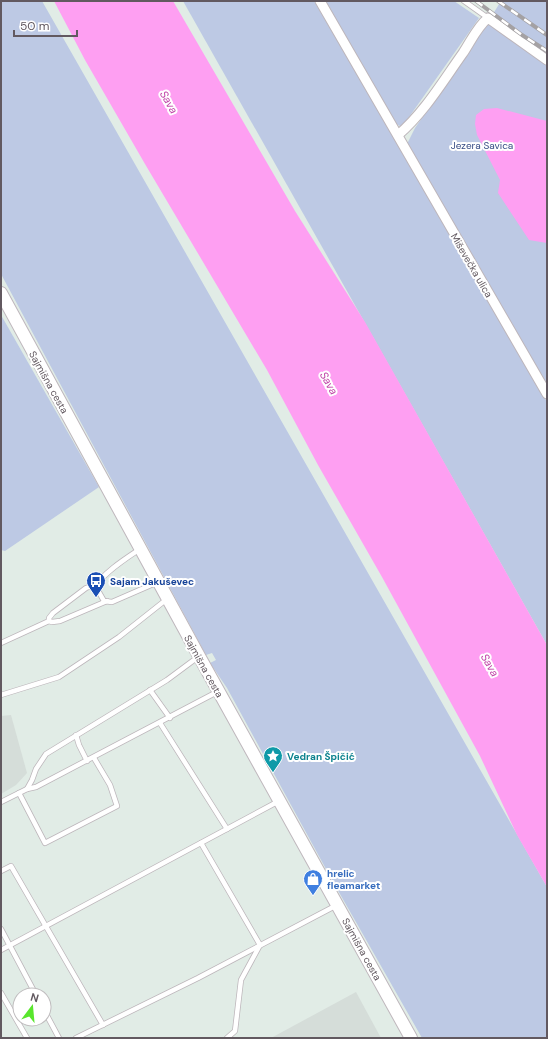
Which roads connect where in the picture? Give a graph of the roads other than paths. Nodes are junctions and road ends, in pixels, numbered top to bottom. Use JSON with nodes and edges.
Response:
{"nodes":[{"id":1,"x":320,"y":1,"type":"edge"},
{"id":2,"x":464,"y":1,"type":"edge"},
{"id":3,"x":488,"y":18,"type":"junction"},
{"id":4,"x":547,"y":60,"type":"edge"},
{"id":5,"x":398,"y":135,"type":"junction"},
{"id":6,"x":1,"y":293,"type":"edge"},
{"id":7,"x":547,"y":394,"type":"edge"},
{"id":8,"x":140,"y":549,"type":"junction"},
{"id":9,"x":158,"y":582,"type":"junction"},
{"id":10,"x":97,"y":584,"type":"junction"},
{"id":11,"x":167,"y":598,"type":"junction"},
{"id":12,"x":107,"y":601,"type":"junction"},
{"id":13,"x":49,"y":621,"type":"junction"},
{"id":14,"x":1,"y":643,"type":"edge"},
{"id":15,"x":199,"y":656,"type":"junction"},
{"id":16,"x":150,"y":690,"type":"junction"},
{"id":17,"x":218,"y":692,"type":"junction"},
{"id":18,"x":1,"y":695,"type":"edge"},
{"id":19,"x":170,"y":718,"type":"junction"},
{"id":20,"x":160,"y":723,"type":"junction"},
{"id":21,"x":76,"y":735,"type":"junction"},
{"id":22,"x":94,"y":758,"type":"junction"},
{"id":23,"x":88,"y":761,"type":"junction"},
{"id":24,"x":27,"y":789,"type":"junction"},
{"id":25,"x":19,"y":793,"type":"junction"},
{"id":26,"x":279,"y":801,"type":"junction"},
{"id":27,"x":1,"y":802,"type":"edge"},
{"id":28,"x":226,"y":829,"type":"junction"},
{"id":29,"x":200,"y":843,"type":"junction"},
{"id":30,"x":1,"y":871,"type":"edge"},
{"id":31,"x":337,"y":905,"type":"junction"},
{"id":32,"x":47,"y":926,"type":"junction"},
{"id":33,"x":1,"y":929,"type":"edge"},
{"id":34,"x":260,"y":945,"type":"junction"},
{"id":35,"x":10,"y":946,"type":"junction"},
{"id":36,"x":1,"y":950,"type":"edge"},
{"id":37,"x":32,"y":987,"type":"edge"},
{"id":38,"x":1,"y":993,"type":"edge"},
{"id":39,"x":52,"y":1025,"type":"edge"},
{"id":40,"x":103,"y":1025,"type":"junction"},
{"id":41,"x":26,"y":1038,"type":"edge"},
{"id":42,"x":59,"y":1038,"type":"edge"},
{"id":43,"x":76,"y":1038,"type":"edge"},
{"id":44,"x":227,"y":1038,"type":"edge"},
{"id":45,"x":411,"y":1038,"type":"edge"}],
"edges":[{"from":1,"to":5,"type":"street","name":"Miševečka ulica"},
{"from":2,"to":3,"type":"lane"},
{"from":3,"to":4,"type":"street"},
{"from":3,"to":5,"type":"street"},
{"from":5,"to":7,"type":"street","name":"Miševečka ulica"},
{"from":6,"to":8,"type":"street","name":"Sajmišna cesta"},
{"from":8,"to":9,"type":"street","name":"Sajmišna cesta"},
{"from":8,"to":10,"type":"lane"},
{"from":9,"to":11,"type":"street","name":"Sajmišna cesta"},
{"from":9,"to":12,"type":"lane"},
{"from":10,"to":12,"type":"lane"},
{"from":10,"to":13,"type":"lane"},
{"from":11,"to":15,"type":"street","name":"Sajmišna cesta"},
{"from":11,"to":18,"type":"lane"},
{"from":12,"to":13,"type":"lane"},
{"from":13,"to":14,"type":"lane"},
{"from":15,"to":16,"type":"lane"},
{"from":15,"to":17,"type":"street","name":"Sajmišna cesta"},
{"from":16,"to":19,"type":"lane"},
{"from":16,"to":21,"type":"lane"},
{"from":17,"to":19,"type":"lane"},
{"from":17,"to":26,"type":"street","name":"Sajmišna cesta"},
{"from":19,"to":20,"type":"lane"},
{"from":20,"to":22,"type":"lane"},
{"from":20,"to":28,"type":"lane"},
{"from":21,"to":23,"type":"lane"},
{"from":21,"to":24,"type":"lane"},
{"from":22,"to":23,"type":"lane"},
{"from":22,"to":25,"type":"lane"},
{"from":23,"to":24,"type":"lane"},
{"from":24,"to":25,"type":"lane"},
{"from":25,"to":27,"type":"lane"},
{"from":26,"to":28,"type":"lane"},
{"from":26,"to":31,"type":"street","name":"Sajmišna cesta"},
{"from":28,"to":29,"type":"lane"},
{"from":29,"to":32,"type":"lane"},
{"from":29,"to":34,"type":"lane"},
{"from":30,"to":32,"type":"lane"},
{"from":31,"to":34,"type":"lane"},
{"from":31,"to":45,"type":"street","name":"Sajmišna cesta"},
{"from":32,"to":35,"type":"lane"},
{"from":32,"to":40,"type":"lane"},
{"from":33,"to":35,"type":"lane"},
{"from":34,"to":40,"type":"lane"},
{"from":34,"to":44,"type":"lane"},
{"from":35,"to":36,"type":"lane"},
{"from":35,"to":37,"type":"lane"},
{"from":38,"to":41,"type":"lane"},
{"from":39,"to":42,"type":"lane"},
{"from":40,"to":43,"type":"lane"}]}
